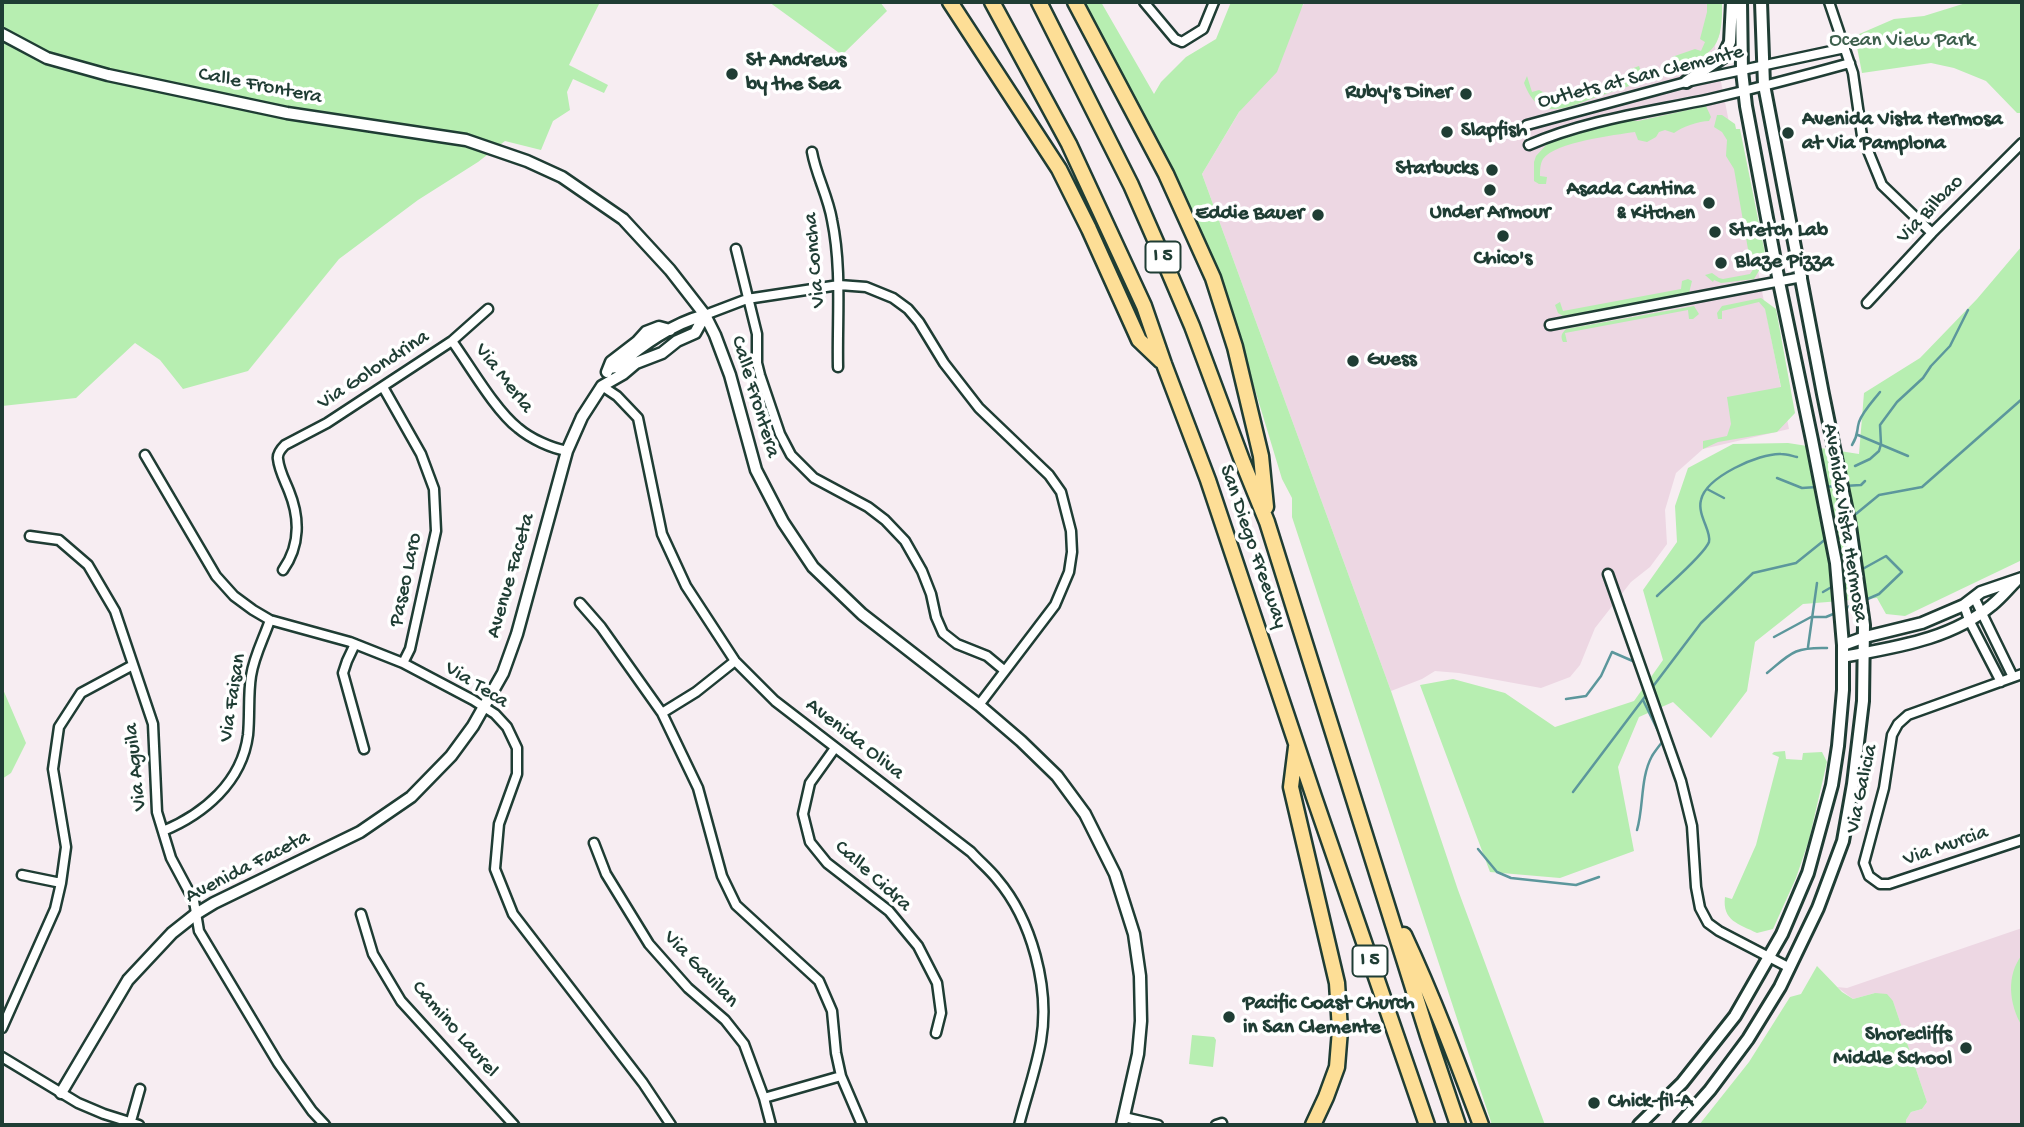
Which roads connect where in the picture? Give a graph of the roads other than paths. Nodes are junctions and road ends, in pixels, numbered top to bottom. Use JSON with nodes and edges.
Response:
{"nodes":[{"id":1,"x":950,"y":2,"type":"edge"},
{"id":2,"x":992,"y":2,"type":"edge"},
{"id":3,"x":1039,"y":2,"type":"edge"},
{"id":4,"x":1074,"y":2,"type":"edge"},
{"id":5,"x":1144,"y":2,"type":"edge"},
{"id":6,"x":1214,"y":2,"type":"edge"},
{"id":7,"x":1732,"y":2,"type":"edge"},
{"id":8,"x":1741,"y":2,"type":"edge"},
{"id":9,"x":1761,"y":2,"type":"edge"},
{"id":10,"x":1829,"y":2,"type":"edge"},
{"id":11,"x":2,"y":34,"type":"edge"},
{"id":12,"x":1845,"y":48,"type":"junction"},
{"id":13,"x":1850,"y":63,"type":"junction"},
{"id":14,"x":1763,"y":66,"type":"junction"},
{"id":15,"x":1742,"y":71,"type":"junction"},
{"id":16,"x":1686,"y":82,"type":"junction"},
{"id":17,"x":1765,"y":85,"type":"junction"},
{"id":18,"x":1744,"y":91,"type":"junction"},
{"id":19,"x":1527,"y":125,"type":"dead end"},
{"id":20,"x":2022,"y":143,"type":"edge"},
{"id":21,"x":1529,"y":145,"type":"dead end"},
{"id":22,"x":812,"y":152,"type":"dead end"},
{"id":23,"x":1932,"y":233,"type":"junction"},
{"id":24,"x":736,"y":249,"type":"dead end"},
{"id":25,"x":1802,"y":277,"type":"junction"},
{"id":26,"x":1779,"y":282,"type":"junction"},
{"id":27,"x":839,"y":285,"type":"junction"},
{"id":28,"x":747,"y":299,"type":"junction"},
{"id":29,"x":1867,"y":303,"type":"dead end"},
{"id":30,"x":488,"y":309,"type":"dead end"},
{"id":31,"x":705,"y":315,"type":"junction"},
{"id":32,"x":1550,"y":325,"type":"dead end"},
{"id":33,"x":667,"y":331,"type":"junction"},
{"id":34,"x":452,"y":341,"type":"junction"},
{"id":35,"x":640,"y":344,"type":"junction"},
{"id":36,"x":671,"y":347,"type":"junction"},
{"id":37,"x":650,"y":358,"type":"junction"},
{"id":38,"x":1164,"y":364,"type":"junction"},
{"id":39,"x":838,"y":367,"type":"dead end"},
{"id":40,"x":602,"y":386,"type":"junction"},
{"id":41,"x":383,"y":387,"type":"junction"},
{"id":42,"x":567,"y":451,"type":"junction"},
{"id":43,"x":145,"y":455,"type":"dead end"},
{"id":44,"x":1267,"y":522,"type":"junction"},
{"id":45,"x":30,"y":536,"type":"dead end"},
{"id":46,"x":283,"y":570,"type":"dead end"},
{"id":47,"x":1608,"y":574,"type":"dead end"},
{"id":48,"x":2019,"y":580,"type":"edge"},
{"id":49,"x":1975,"y":597,"type":"junction"},
{"id":50,"x":580,"y":603,"type":"dead end"},
{"id":51,"x":1964,"y":605,"type":"junction"},
{"id":52,"x":1982,"y":612,"type":"junction"},
{"id":53,"x":270,"y":620,"type":"junction"},
{"id":54,"x":1969,"y":620,"type":"junction"},
{"id":55,"x":1865,"y":631,"type":"junction"},
{"id":56,"x":355,"y":644,"type":"junction"},
{"id":57,"x":1843,"y":645,"type":"junction"},
{"id":58,"x":1864,"y":653,"type":"junction"},
{"id":59,"x":1843,"y":657,"type":"junction"},
{"id":60,"x":735,"y":661,"type":"junction"},
{"id":61,"x":403,"y":663,"type":"junction"},
{"id":62,"x":133,"y":665,"type":"junction"},
{"id":63,"x":1005,"y":671,"type":"junction"},
{"id":64,"x":2022,"y":674,"type":"edge"},
{"id":65,"x":2012,"y":677,"type":"junction"},
{"id":66,"x":2001,"y":682,"type":"junction"},
{"id":67,"x":979,"y":705,"type":"junction"},
{"id":68,"x":484,"y":707,"type":"junction"},
{"id":69,"x":662,"y":713,"type":"junction"},
{"id":70,"x":1297,"y":742,"type":"junction"},
{"id":71,"x":835,"y":748,"type":"junction"},
{"id":72,"x":363,"y":749,"type":"dead end"},
{"id":73,"x":163,"y":831,"type":"junction"},
{"id":74,"x":2022,"y":840,"type":"edge"},
{"id":75,"x":594,"y":842,"type":"dead end"},
{"id":76,"x":22,"y":875,"type":"dead end"},
{"id":77,"x":1379,"y":880,"type":"junction"},
{"id":78,"x":61,"y":883,"type":"junction"},
{"id":79,"x":1880,"y":884,"type":"joint"},
{"id":80,"x":196,"y":914,"type":"junction"},
{"id":81,"x":361,"y":914,"type":"dead end"},
{"id":82,"x":1769,"y":957,"type":"junction"},
{"id":83,"x":1790,"y":968,"type":"junction"},
{"id":84,"x":2,"y":1028,"type":"edge"},
{"id":85,"x":936,"y":1033,"type":"dead end"},
{"id":86,"x":2,"y":1057,"type":"edge"},
{"id":87,"x":841,"y":1076,"type":"junction"},
{"id":88,"x":140,"y":1088,"type":"dead end"},
{"id":89,"x":61,"y":1093,"type":"junction"},
{"id":90,"x":764,"y":1098,"type":"junction"},
{"id":91,"x":1123,"y":1121,"type":"edge"},
{"id":92,"x":135,"y":1123,"type":"edge"},
{"id":93,"x":325,"y":1125,"type":"edge"},
{"id":94,"x":514,"y":1125,"type":"edge"},
{"id":95,"x":671,"y":1125,"type":"edge"},
{"id":96,"x":771,"y":1125,"type":"edge"},
{"id":97,"x":862,"y":1125,"type":"edge"},
{"id":98,"x":1019,"y":1125,"type":"edge"},
{"id":99,"x":1158,"y":1125,"type":"edge"},
{"id":100,"x":1312,"y":1125,"type":"edge"},
{"id":101,"x":1427,"y":1125,"type":"edge"},
{"id":102,"x":1458,"y":1125,"type":"edge"},
{"id":103,"x":1481,"y":1125,"type":"edge"},
{"id":104,"x":1639,"y":1125,"type":"edge"},
{"id":105,"x":1679,"y":1125,"type":"edge"}],
"edges":[{"from":1,"to":38,"type":"highway"},
{"from":2,"to":38,"type":"highway","name":"San Diego Freeway","number":"I 5"},
{"from":3,"to":44,"type":"highway","name":"San Diego Freeway","number":"I 5"},
{"from":4,"to":44,"type":"highway"},
{"from":5,"to":6,"type":"street"},
{"from":7,"to":16,"type":"main road"},
{"from":8,"to":15,"type":"main road","name":"Avenida Vista Hermosa"},
{"from":9,"to":14,"type":"main road","name":"Avenida Vista Hermosa"},
{"from":10,"to":12,"type":"street"},
{"from":11,"to":31,"type":"street","name":"Calle Frontera"},
{"from":12,"to":13,"type":"street"},
{"from":12,"to":14,"type":"street","name":"Outlets at San Clemente"},
{"from":13,"to":17,"type":"street","name":"Outlets at San Clemente"},
{"from":13,"to":23,"type":"street"},
{"from":14,"to":15,"type":"street","name":"Outlets at San Clemente"},
{"from":14,"to":17,"type":"main road","name":"Avenida Vista Hermosa"},
{"from":15,"to":16,"type":"street","name":"Outlets at San Clemente"},
{"from":15,"to":18,"type":"main road","name":"Avenida Vista Hermosa"},
{"from":16,"to":19,"type":"street","name":"Outlets at San Clemente"},
{"from":17,"to":18,"type":"street","name":"Outlets at San Clemente"},
{"from":17,"to":25,"type":"main road","name":"Avenida Vista Hermosa"},
{"from":18,"to":21,"type":"street","name":"Outlets at San Clemente"},
{"from":18,"to":26,"type":"main road","name":"Avenida Vista Hermosa"},
{"from":20,"to":23,"type":"street","name":"Via Bilbao"},
{"from":22,"to":27,"type":"street","name":"Via Concha"},
{"from":23,"to":29,"type":"street","name":"Via Bilbao"},
{"from":24,"to":28,"type":"street"},
{"from":25,"to":26,"type":"street"},
{"from":25,"to":55,"type":"main road","name":"Avenida Vista Hermosa"},
{"from":26,"to":32,"type":"street"},
{"from":26,"to":57,"type":"main road","name":"Avenida Vista Hermosa"},
{"from":27,"to":28,"type":"street"},
{"from":27,"to":39,"type":"street","name":"Via Concha"},
{"from":27,"to":63,"type":"street"},
{"from":28,"to":31,"type":"street"},
{"from":28,"to":63,"type":"street"},
{"from":30,"to":34,"type":"street","name":"Via Golondrina"},
{"from":31,"to":33,"type":"street"},
{"from":31,"to":36,"type":"street"},
{"from":31,"to":67,"type":"street","name":"Calle Frontera"},
{"from":33,"to":35,"type":"street"},
{"from":33,"to":36,"type":"street"},
{"from":34,"to":41,"type":"street","name":"Via Golondrina"},
{"from":34,"to":42,"type":"street","name":"Via Merla"},
{"from":35,"to":37,"type":"street"},
{"from":35,"to":40,"type":"street"},
{"from":36,"to":37,"type":"street"},
{"from":37,"to":40,"type":"street"},
{"from":38,"to":70,"type":"highway","name":"San Diego Freeway","number":"I 5"},
{"from":40,"to":42,"type":"street"},
{"from":40,"to":60,"type":"street","name":"Avenida Oliva"},
{"from":41,"to":46,"type":"street","name":"Via Golondrina"},
{"from":41,"to":61,"type":"street","name":"Paseo Laro"},
{"from":42,"to":68,"type":"street","name":"Avenue Faceta"},
{"from":43,"to":53,"type":"street","name":"Via Teca"},
{"from":44,"to":77,"type":"highway","name":"San Diego Freeway","number":"I 5"},
{"from":45,"to":62,"type":"street","name":"Via Aguila"},
{"from":47,"to":82,"type":"street"},
{"from":48,"to":49,"type":"street"},
{"from":48,"to":52,"type":"street"},
{"from":49,"to":51,"type":"street"},
{"from":49,"to":52,"type":"street"},
{"from":50,"to":69,"type":"street"},
{"from":51,"to":54,"type":"street"},
{"from":51,"to":55,"type":"street"},
{"from":52,"to":54,"type":"street"},
{"from":52,"to":65,"type":"street"},
{"from":53,"to":56,"type":"street","name":"Via Teca"},
{"from":53,"to":73,"type":"street","name":"Via Faisan"},
{"from":54,"to":58,"type":"street"},
{"from":54,"to":66,"type":"street"},
{"from":55,"to":57,"type":"street"},
{"from":55,"to":58,"type":"main road","name":"Avenida Vista Hermosa"},
{"from":56,"to":61,"type":"street","name":"Via Teca"},
{"from":56,"to":72,"type":"street"},
{"from":57,"to":59,"type":"main road","name":"Avenida Vista Hermosa"},
{"from":58,"to":59,"type":"street"},
{"from":58,"to":83,"type":"main road","name":"Avenida Vista Hermosa"},
{"from":59,"to":82,"type":"main road","name":"Avenida Vista Hermosa"},
{"from":60,"to":69,"type":"street"},
{"from":60,"to":71,"type":"street","name":"Avenida Oliva"},
{"from":61,"to":68,"type":"street","name":"Via Teca"},
{"from":62,"to":73,"type":"street","name":"Via Aguila"},
{"from":62,"to":78,"type":"street"},
{"from":63,"to":67,"type":"street"},
{"from":64,"to":65,"type":"street","name":"Via Galicia"},
{"from":65,"to":66,"type":"street","name":"Via Galicia"},
{"from":66,"to":79,"type":"street","name":"Via Galicia"},
{"from":67,"to":91,"type":"street","name":"Calle Frontera"},
{"from":68,"to":80,"type":"street","name":"Avenida Faceta"},
{"from":68,"to":95,"type":"street","name":"Via Teca"},
{"from":69,"to":87,"type":"street"},
{"from":70,"to":100,"type":"highway"},
{"from":70,"to":101,"type":"highway","name":"San Diego Freeway","number":"I 5"},
{"from":71,"to":85,"type":"street","name":"Calle Cidra"},
{"from":71,"to":98,"type":"street","name":"Avenida Oliva"},
{"from":73,"to":80,"type":"street","name":"Via Aguila"},
{"from":74,"to":79,"type":"street","name":"Via Murcia"},
{"from":75,"to":90,"type":"street","name":"Via Gavilan"},
{"from":76,"to":78,"type":"street"},
{"from":77,"to":102,"type":"highway","name":"San Diego Freeway","number":"I 5"},
{"from":77,"to":103,"type":"highway"},
{"from":78,"to":84,"type":"street"},
{"from":80,"to":89,"type":"street","name":"Avenida Faceta"},
{"from":80,"to":93,"type":"street","name":"Via Aguila"},
{"from":81,"to":94,"type":"street","name":"Camino Laurel"},
{"from":82,"to":83,"type":"street"},
{"from":82,"to":104,"type":"main road","name":"Avenida Vista Hermosa"},
{"from":83,"to":105,"type":"main road","name":"Avenida Vista Hermosa"},
{"from":86,"to":89,"type":"street"},
{"from":87,"to":90,"type":"street"},
{"from":87,"to":97,"type":"street"},
{"from":88,"to":92,"type":"street"},
{"from":89,"to":92,"type":"street"},
{"from":90,"to":96,"type":"street","name":"Via Gavilan"},
{"from":91,"to":99,"type":"street"}]}
